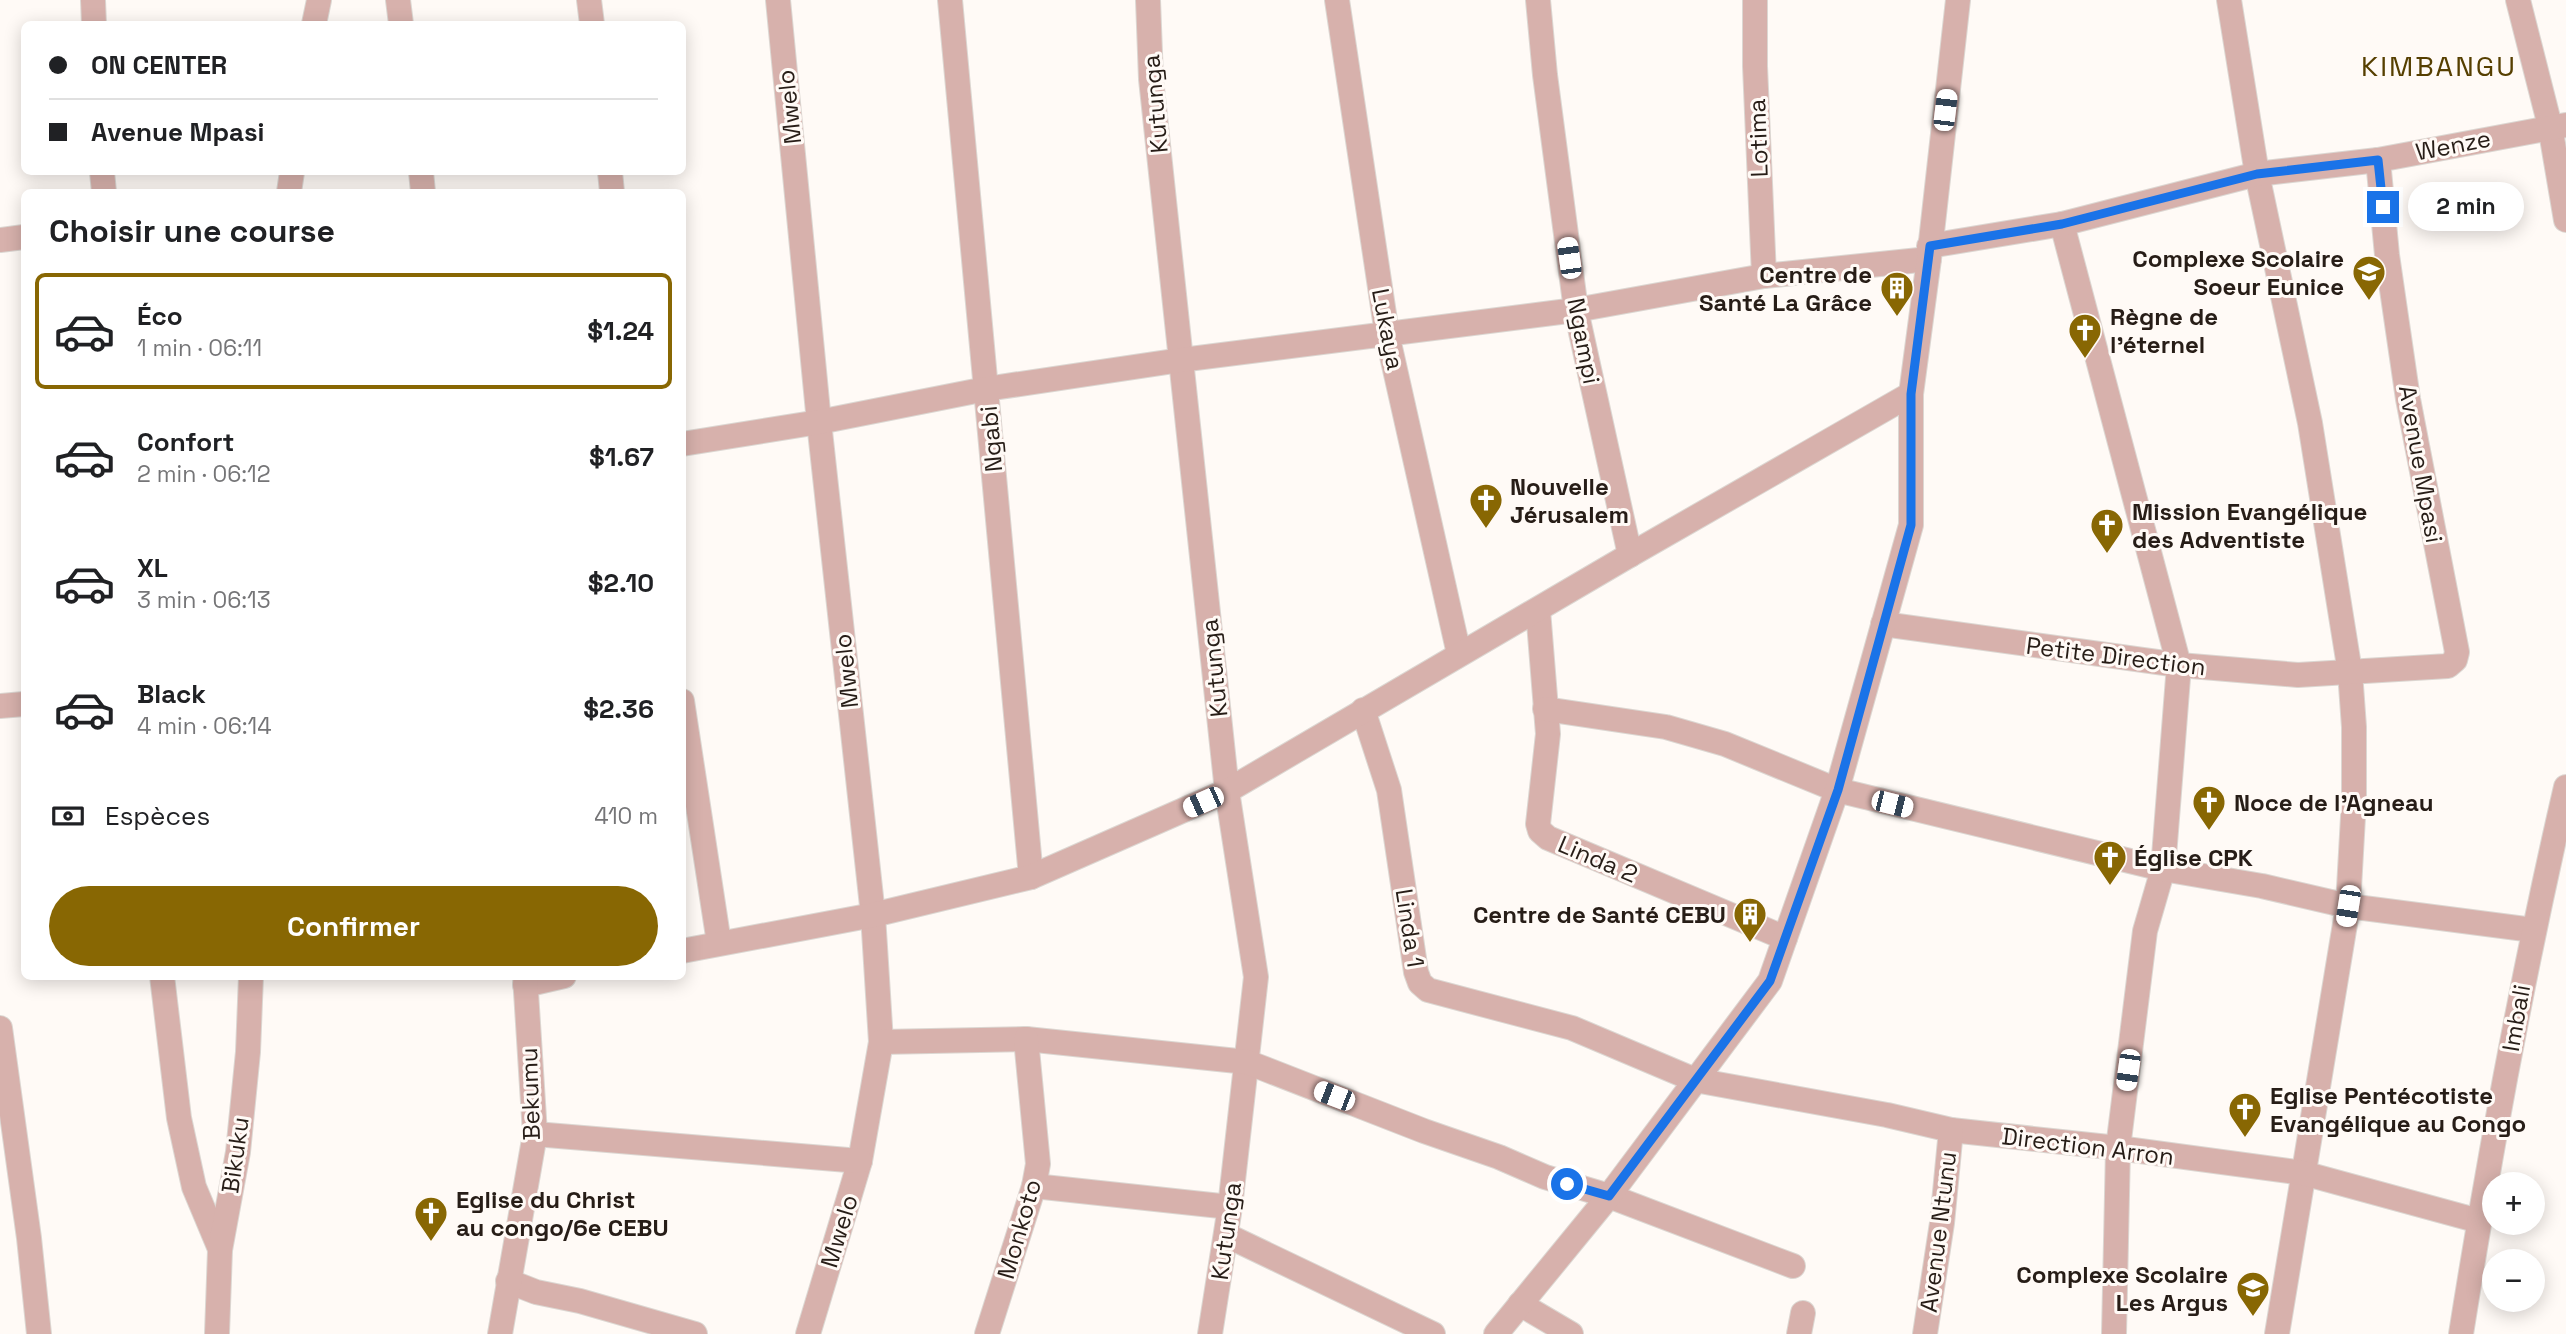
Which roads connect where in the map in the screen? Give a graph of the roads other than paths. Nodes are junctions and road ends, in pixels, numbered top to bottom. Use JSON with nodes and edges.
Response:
{"nodes":[{"id":1,"x":93,"y":0,"type":"edge"},
{"id":2,"x":319,"y":0,"type":"edge"},
{"id":3,"x":398,"y":0,"type":"edge"},
{"id":4,"x":589,"y":0,"type":"edge"},
{"id":5,"x":778,"y":0,"type":"edge"},
{"id":6,"x":950,"y":0,"type":"edge"},
{"id":7,"x":1148,"y":0,"type":"edge"},
{"id":8,"x":1337,"y":0,"type":"edge"},
{"id":9,"x":1538,"y":0,"type":"edge"},
{"id":10,"x":1755,"y":0,"type":"edge"},
{"id":11,"x":1958,"y":0,"type":"edge"},
{"id":12,"x":2228,"y":0,"type":"edge"},
{"id":13,"x":2518,"y":0,"type":"edge"},
{"id":14,"x":94,"y":21,"type":"edge"},
{"id":15,"x":315,"y":21,"type":"edge"},
{"id":16,"x":401,"y":21,"type":"edge"},
{"id":17,"x":592,"y":21,"type":"edge"},
{"id":18,"x":2558,"y":126,"type":"edge"},
{"id":19,"x":2378,"y":160,"type":"junction"},
{"id":20,"x":2257,"y":174,"type":"junction"},
{"id":21,"x":2566,"y":220,"type":"edge"},
{"id":22,"x":2062,"y":224,"type":"junction"},
{"id":23,"x":21,"y":237,"type":"edge"},
{"id":24,"x":0,"y":240,"type":"edge"},
{"id":25,"x":1929,"y":253,"type":"junction"},
{"id":26,"x":1764,"y":276,"type":"junction"},
{"id":27,"x":1576,"y":310,"type":"junction"},
{"id":28,"x":1387,"y":334,"type":"junction"},
{"id":29,"x":1181,"y":360,"type":"junction"},
{"id":30,"x":986,"y":389,"type":"junction"},
{"id":31,"x":1911,"y":394,"type":"junction"},
{"id":32,"x":819,"y":422,"type":"junction"},
{"id":33,"x":686,"y":443,"type":"edge"},
{"id":34,"x":1630,"y":555,"type":"junction"},
{"id":35,"x":1538,"y":610,"type":"junction"},
{"id":36,"x":1883,"y":624,"type":"junction"},
{"id":37,"x":1460,"y":654,"type":"junction"},
{"id":38,"x":2179,"y":665,"type":"junction"},
{"id":39,"x":2350,"y":672,"type":"junction"},
{"id":40,"x":21,"y":704,"type":"edge"},
{"id":41,"x":0,"y":706,"type":"edge"},
{"id":42,"x":1545,"y":709,"type":"junction"},
{"id":43,"x":1363,"y":710,"type":"junction"},
{"id":44,"x":686,"y":727,"type":"edge"},
{"id":45,"x":2566,"y":787,"type":"edge"},
{"id":46,"x":1838,"y":790,"type":"junction"},
{"id":47,"x":1227,"y":791,"type":"junction"},
{"id":48,"x":2163,"y":869,"type":"junction"},
{"id":49,"x":1031,"y":877,"type":"junction"},
{"id":50,"x":2348,"y":906,"type":"junction"},
{"id":51,"x":873,"y":915,"type":"junction"},
{"id":52,"x":2533,"y":930,"type":"junction"},
{"id":53,"x":1785,"y":939,"type":"junction"},
{"id":54,"x":719,"y":943,"type":"junction"},
{"id":55,"x":686,"y":950,"type":"edge"},
{"id":56,"x":162,"y":980,"type":"edge"},
{"id":57,"x":251,"y":980,"type":"edge"},
{"id":58,"x":525,"y":981,"type":"edge"},
{"id":59,"x":0,"y":1028,"type":"edge"},
{"id":60,"x":1026,"y":1039,"type":"junction"},
{"id":61,"x":881,"y":1042,"type":"junction"},
{"id":62,"x":1247,"y":1062,"type":"junction"},
{"id":63,"x":1695,"y":1080,"type":"junction"},
{"id":64,"x":1951,"y":1130,"type":"junction"},
{"id":65,"x":535,"y":1134,"type":"junction"},
{"id":66,"x":2118,"y":1148,"type":"junction"},
{"id":67,"x":860,"y":1161,"type":"junction"},
{"id":68,"x":2303,"y":1173,"type":"junction"},
{"id":69,"x":1034,"y":1186,"type":"junction"},
{"id":70,"x":1609,"y":1196,"type":"junction"},
{"id":71,"x":1230,"y":1207,"type":"junction"},
{"id":72,"x":2479,"y":1221,"type":"junction"},
{"id":73,"x":1226,"y":1235,"type":"junction"},
{"id":74,"x":220,"y":1250,"type":"junction"},
{"id":75,"x":1793,"y":1266,"type":"dead end"},
{"id":76,"x":508,"y":1281,"type":"junction"},
{"id":77,"x":1520,"y":1304,"type":"junction"},
{"id":78,"x":39,"y":1334,"type":"edge"},
{"id":79,"x":217,"y":1334,"type":"edge"},
{"id":80,"x":500,"y":1334,"type":"edge"},
{"id":81,"x":695,"y":1334,"type":"edge"},
{"id":82,"x":808,"y":1334,"type":"edge"},
{"id":83,"x":987,"y":1334,"type":"edge"},
{"id":84,"x":1210,"y":1334,"type":"edge"},
{"id":85,"x":1433,"y":1334,"type":"edge"},
{"id":86,"x":1496,"y":1334,"type":"edge"},
{"id":87,"x":1570,"y":1334,"type":"edge"},
{"id":88,"x":1925,"y":1334,"type":"edge"},
{"id":89,"x":2114,"y":1334,"type":"edge"},
{"id":90,"x":2277,"y":1334,"type":"edge"},
{"id":91,"x":2461,"y":1334,"type":"edge"}],
"edges":[{"from":1,"to":14,"type":"street"},
{"from":2,"to":15,"type":"street"},
{"from":3,"to":16,"type":"street"},
{"from":4,"to":17,"type":"street"},
{"from":5,"to":32,"type":"street","name":"Mwelo"},
{"from":6,"to":30,"type":"street","name":"Ngabi"},
{"from":7,"to":29,"type":"street","name":"Kutunga"},
{"from":8,"to":28,"type":"street","name":"Lukaya"},
{"from":9,"to":27,"type":"street","name":"Ngampi"},
{"from":10,"to":26,"type":"street","name":"Lotima"},
{"from":11,"to":25,"type":"street"},
{"from":12,"to":20,"type":"street"},
{"from":13,"to":18,"type":"street"},
{"from":18,"to":19,"type":"street","name":"Wenze"},
{"from":18,"to":21,"type":"street"},
{"from":19,"to":20,"type":"street","name":"Wenze"},
{"from":19,"to":39,"type":"street","name":"Avenue Mpasi"},
{"from":20,"to":22,"type":"street","name":"Wenze"},
{"from":20,"to":39,"type":"street"},
{"from":22,"to":25,"type":"street","name":"Wenze"},
{"from":22,"to":38,"type":"street"},
{"from":23,"to":24,"type":"street"},
{"from":25,"to":26,"type":"street","name":"Wenze"},
{"from":25,"to":31,"type":"street"},
{"from":26,"to":27,"type":"street","name":"Wenze"},
{"from":27,"to":28,"type":"street","name":"Wenze"},
{"from":27,"to":34,"type":"street","name":"Ngampi"},
{"from":28,"to":29,"type":"street","name":"Wenze"},
{"from":28,"to":37,"type":"street","name":"Lukaya"},
{"from":29,"to":30,"type":"street","name":"Wenze"},
{"from":29,"to":47,"type":"street","name":"Kutunga"},
{"from":30,"to":32,"type":"street","name":"Wenze"},
{"from":30,"to":49,"type":"street","name":"Ngabi"},
{"from":31,"to":34,"type":"street"},
{"from":31,"to":36,"type":"street"},
{"from":32,"to":33,"type":"street","name":"Wenze"},
{"from":32,"to":51,"type":"street","name":"Mwelo"},
{"from":34,"to":35,"type":"street"},
{"from":35,"to":37,"type":"street"},
{"from":35,"to":42,"type":"street","name":"Linda 2"},
{"from":36,"to":38,"type":"street","name":"Petite Direction"},
{"from":36,"to":46,"type":"street"},
{"from":37,"to":43,"type":"street"},
{"from":38,"to":39,"type":"street","name":"Petite Direction"},
{"from":38,"to":48,"type":"street"},
{"from":39,"to":50,"type":"street"},
{"from":40,"to":41,"type":"street"},
{"from":42,"to":46,"type":"street"},
{"from":42,"to":53,"type":"street","name":"Linda 2"},
{"from":43,"to":47,"type":"street"},
{"from":43,"to":63,"type":"street","name":"Linda 1"},
{"from":44,"to":54,"type":"street"},
{"from":45,"to":52,"type":"street","name":"Imbali"},
{"from":46,"to":48,"type":"street"},
{"from":46,"to":53,"type":"street"},
{"from":47,"to":49,"type":"street"},
{"from":47,"to":62,"type":"street","name":"Kutunga"},
{"from":48,"to":50,"type":"street"},
{"from":48,"to":66,"type":"street"},
{"from":49,"to":51,"type":"street"},
{"from":50,"to":52,"type":"street"},
{"from":50,"to":68,"type":"street"},
{"from":51,"to":54,"type":"street"},
{"from":51,"to":61,"type":"street","name":"Mwelo"},
{"from":52,"to":72,"type":"street","name":"Imbali"},
{"from":53,"to":63,"type":"street"},
{"from":54,"to":55,"type":"street"},
{"from":56,"to":74,"type":"street"},
{"from":57,"to":74,"type":"street","name":"Bikuku"},
{"from":58,"to":65,"type":"street","name":"Bekumu"},
{"from":59,"to":78,"type":"street"},
{"from":60,"to":61,"type":"street"},
{"from":60,"to":62,"type":"street"},
{"from":60,"to":69,"type":"street","name":"Monkoto"},
{"from":61,"to":67,"type":"street","name":"Mwelo"},
{"from":62,"to":70,"type":"street"},
{"from":62,"to":71,"type":"street","name":"Kutunga"},
{"from":63,"to":64,"type":"street","name":"Direction Arron"},
{"from":63,"to":70,"type":"street"},
{"from":64,"to":66,"type":"street","name":"Direction Arron"},
{"from":64,"to":88,"type":"street","name":"Avenue Ntunu"},
{"from":65,"to":67,"type":"street"},
{"from":65,"to":76,"type":"street","name":"Bekumu"},
{"from":66,"to":68,"type":"street","name":"Direction Arron"},
{"from":66,"to":89,"type":"street"},
{"from":67,"to":82,"type":"street","name":"Mwelo"},
{"from":68,"to":72,"type":"street","name":"Direction Arron"},
{"from":68,"to":90,"type":"street"},
{"from":69,"to":71,"type":"street"},
{"from":69,"to":83,"type":"street","name":"Monkoto"},
{"from":70,"to":75,"type":"street"},
{"from":70,"to":77,"type":"street"},
{"from":71,"to":73,"type":"street","name":"Kutunga"},
{"from":72,"to":91,"type":"street","name":"Imbali"},
{"from":73,"to":84,"type":"street","name":"Kutunga"},
{"from":73,"to":85,"type":"street"},
{"from":74,"to":79,"type":"street","name":"Bikuku"},
{"from":76,"to":80,"type":"street","name":"Bekumu"},
{"from":76,"to":81,"type":"street"},
{"from":77,"to":86,"type":"street"},
{"from":77,"to":87,"type":"street"}]}
